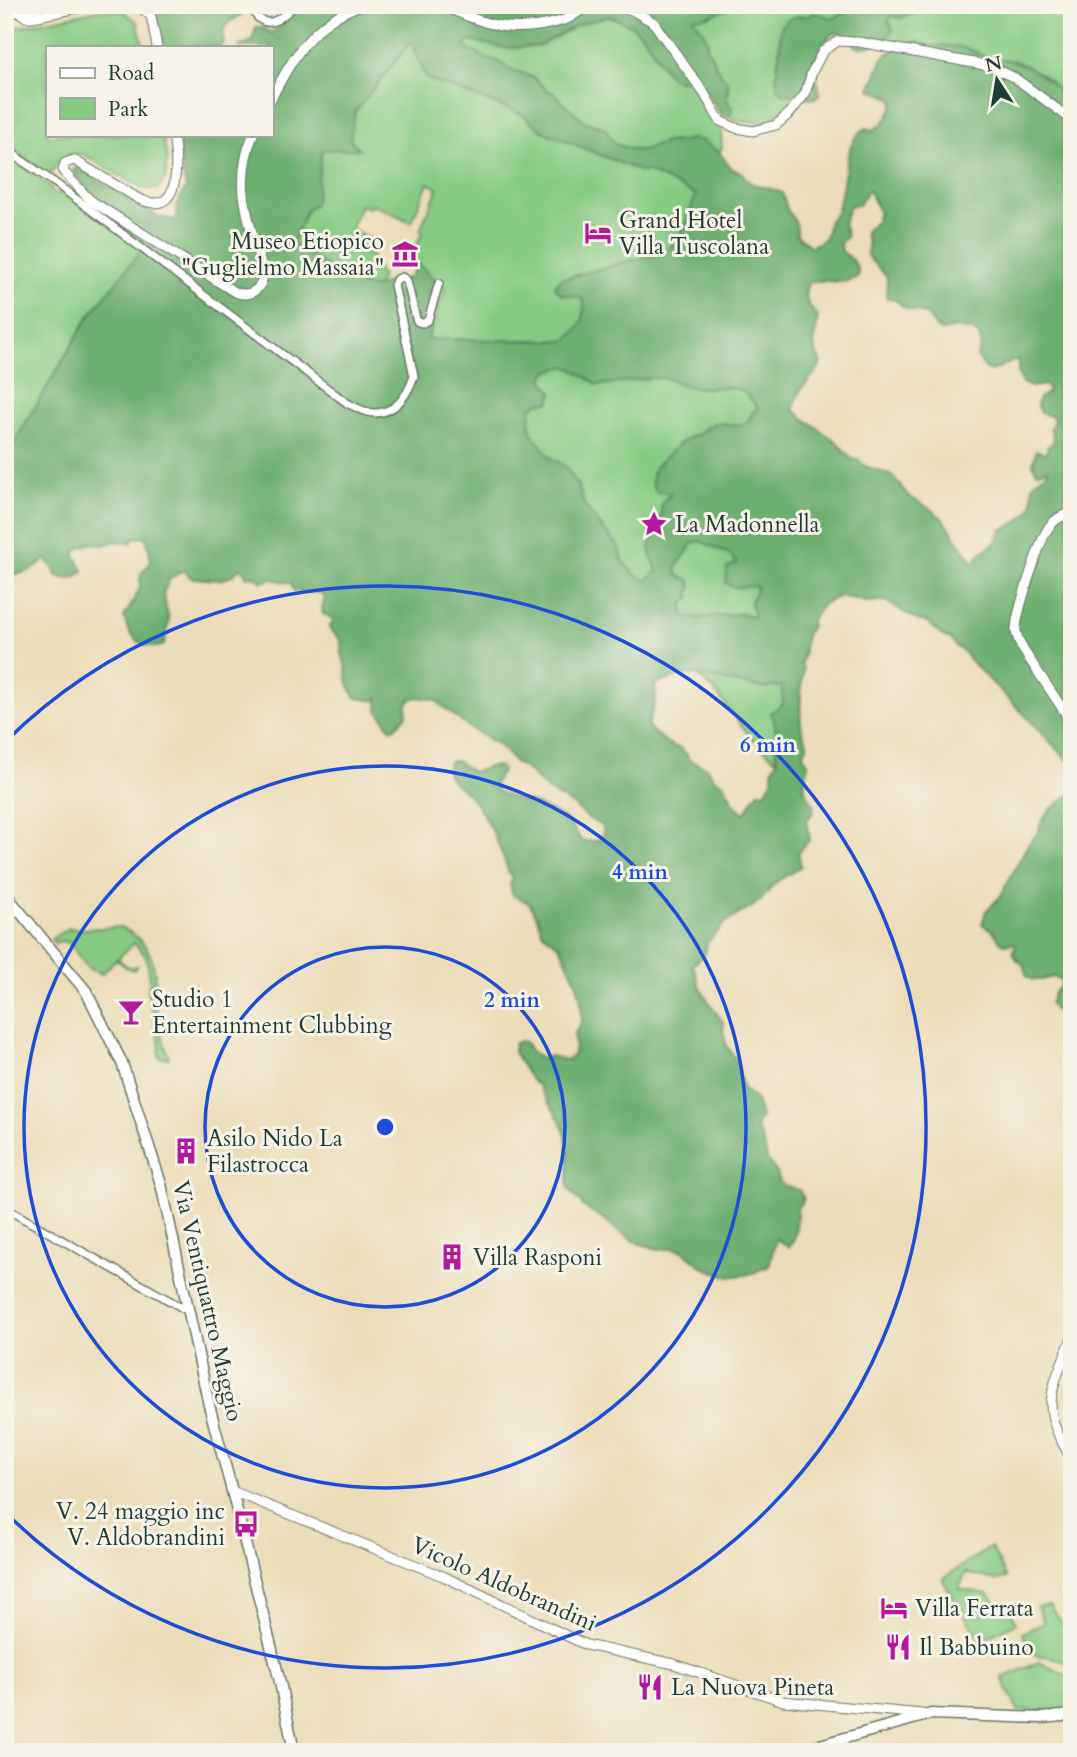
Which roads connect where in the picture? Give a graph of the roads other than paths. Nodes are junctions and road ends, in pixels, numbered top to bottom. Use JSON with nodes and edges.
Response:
{"nodes":[{"id":1,"x":44,"y":5,"type":"edge"},
{"id":2,"x":93,"y":5,"type":"edge"},
{"id":3,"x":254,"y":5,"type":"edge"},
{"id":4,"x":295,"y":5,"type":"edge"},
{"id":5,"x":361,"y":5,"type":"edge"},
{"id":6,"x":441,"y":5,"type":"edge"},
{"id":7,"x":608,"y":5,"type":"edge"},
{"id":8,"x":141,"y":6,"type":"edge"},
{"id":9,"x":19,"y":12,"type":"junction"},
{"id":10,"x":5,"y":14,"type":"edge"},
{"id":11,"x":157,"y":46,"type":"edge"},
{"id":12,"x":273,"y":95,"type":"edge"},
{"id":13,"x":1072,"y":120,"type":"edge"},
{"id":14,"x":173,"y":136,"type":"edge"},
{"id":15,"x":253,"y":136,"type":"edge"},
{"id":16,"x":5,"y":145,"type":"edge"},
{"id":17,"x":65,"y":175,"type":"junction"},
{"id":18,"x":55,"y":183,"type":"junction"},
{"id":19,"x":439,"y":282,"type":"dead end"},
{"id":20,"x":1072,"y":513,"type":"edge"},
{"id":21,"x":1072,"y":723,"type":"edge"},
{"id":22,"x":5,"y":894,"type":"edge"},
{"id":23,"x":5,"y":1208,"type":"edge"},
{"id":24,"x":188,"y":1311,"type":"junction"},
{"id":25,"x":1072,"y":1338,"type":"edge"},
{"id":26,"x":1072,"y":1459,"type":"edge"},
{"id":27,"x":232,"y":1491,"type":"junction"},
{"id":28,"x":1072,"y":1715,"type":"edge"},
{"id":29,"x":897,"y":1717,"type":"junction"},
{"id":30,"x":294,"y":1752,"type":"edge"},
{"id":31,"x":795,"y":1752,"type":"edge"}],
"edges":[{"from":1,"to":9,"type":"main road"},
{"from":2,"to":9,"type":"street"},
{"from":3,"to":4,"type":"street"},
{"from":5,"to":12,"type":"street"},
{"from":6,"to":7,"type":"street"},
{"from":7,"to":13,"type":"street"},
{"from":8,"to":11,"type":"street"},
{"from":9,"to":10,"type":"main road"},
{"from":14,"to":17,"type":"street"},
{"from":15,"to":17,"type":"street"},
{"from":16,"to":18,"type":"street"},
{"from":17,"to":18,"type":"street"},
{"from":18,"to":19,"type":"street"},
{"from":20,"to":21,"type":"street"},
{"from":22,"to":24,"type":"main road","name":"Via Ventiquattro Maggio"},
{"from":23,"to":24,"type":"street"},
{"from":24,"to":27,"type":"main road","name":"Via Ventiquattro Maggio"},
{"from":25,"to":26,"type":"street"},
{"from":27,"to":29,"type":"street","name":"Vicolo Aldobrandini"},
{"from":27,"to":30,"type":"main road","name":"Via Ventiquattro Maggio"},
{"from":28,"to":29,"type":"main road"},
{"from":29,"to":31,"type":"main road"}]}
